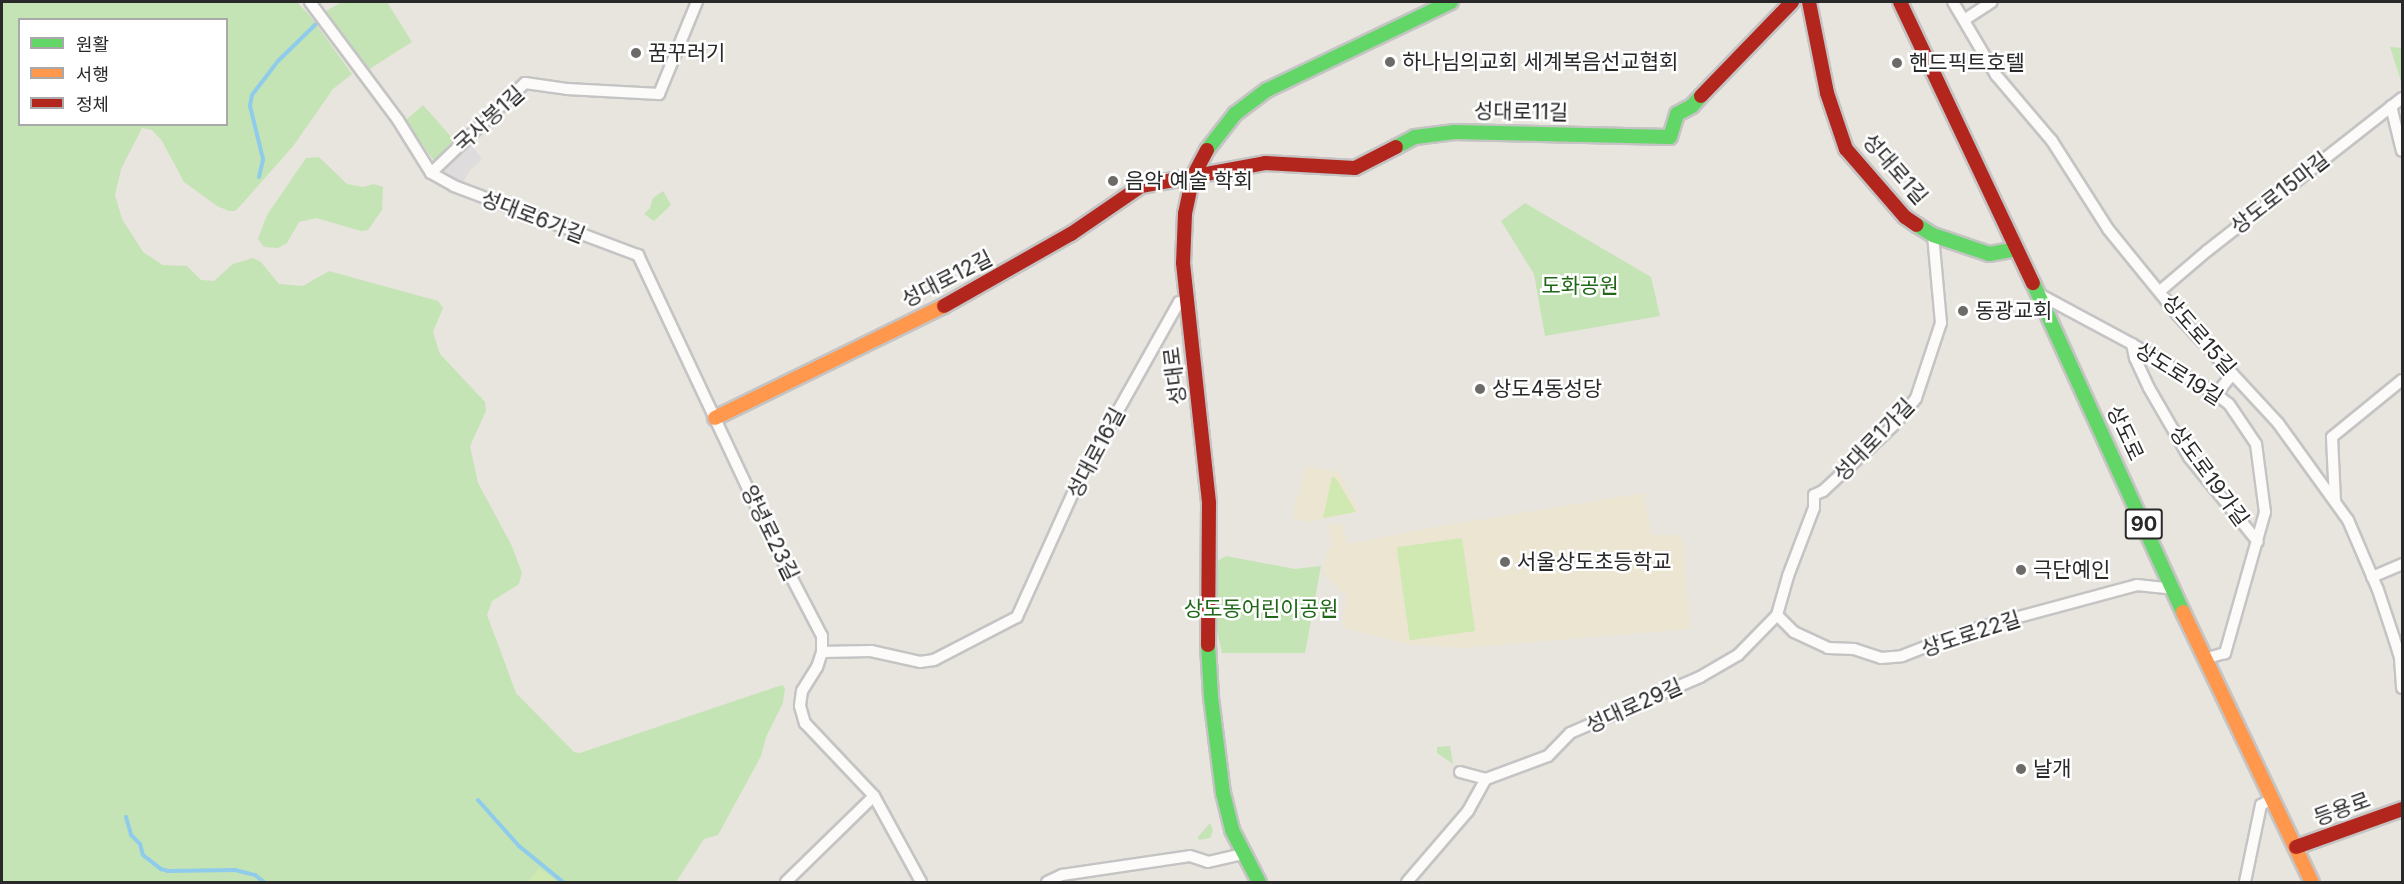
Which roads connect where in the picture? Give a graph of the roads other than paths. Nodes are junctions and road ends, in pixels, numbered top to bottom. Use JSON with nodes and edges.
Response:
{"nodes":[{"id":1,"x":697,"y":2,"type":"edge"},
{"id":2,"x":1450,"y":2,"type":"edge"},
{"id":3,"x":1792,"y":2,"type":"edge"},
{"id":4,"x":1809,"y":2,"type":"edge"},
{"id":5,"x":1900,"y":2,"type":"edge"},
{"id":6,"x":1953,"y":2,"type":"edge"},
{"id":7,"x":1992,"y":2,"type":"edge"},
{"id":8,"x":314,"y":3,"type":"edge"},
{"id":9,"x":1964,"y":20,"type":"junction"},
{"id":10,"x":2403,"y":98,"type":"edge"},
{"id":11,"x":2391,"y":106,"type":"junction"},
{"id":12,"x":2403,"y":151,"type":"edge"},
{"id":13,"x":431,"y":173,"type":"junction"},
{"id":14,"x":1193,"y":176,"type":"junction"},
{"id":15,"x":1933,"y":235,"type":"junction"},
{"id":16,"x":2017,"y":249,"type":"junction"},
{"id":17,"x":638,"y":255,"type":"joint"},
{"id":18,"x":2160,"y":291,"type":"junction"},
{"id":19,"x":2037,"y":293,"type":"junction"},
{"id":20,"x":1187,"y":300,"type":"junction"},
{"id":21,"x":2132,"y":344,"type":"junction"},
{"id":22,"x":2233,"y":374,"type":"junction"},
{"id":23,"x":2403,"y":380,"type":"edge"},
{"id":24,"x":2216,"y":394,"type":"junction"},
{"id":25,"x":715,"y":418,"type":"junction"},
{"id":26,"x":1814,"y":495,"type":"joint"},
{"id":27,"x":2335,"y":503,"type":"junction"},
{"id":28,"x":2258,"y":542,"type":"junction"},
{"id":29,"x":2403,"y":564,"type":"edge"},
{"id":30,"x":2373,"y":577,"type":"junction"},
{"id":31,"x":2174,"y":589,"type":"junction"},
{"id":32,"x":1777,"y":615,"type":"junction"},
{"id":33,"x":822,"y":652,"type":"junction"},
{"id":34,"x":2204,"y":659,"type":"junction"},
{"id":35,"x":2403,"y":688,"type":"edge"},
{"id":36,"x":1460,"y":772,"type":"dead end"},
{"id":37,"x":1486,"y":779,"type":"junction"},
{"id":38,"x":874,"y":796,"type":"junction"},
{"id":39,"x":2270,"y":800,"type":"junction"},
{"id":40,"x":2403,"y":809,"type":"edge"},
{"id":41,"x":2296,"y":847,"type":"junction"},
{"id":42,"x":1243,"y":854,"type":"junction"},
{"id":43,"x":786,"y":882,"type":"edge"},
{"id":44,"x":921,"y":882,"type":"edge"},
{"id":45,"x":1047,"y":882,"type":"edge"},
{"id":46,"x":1259,"y":882,"type":"edge"},
{"id":47,"x":1407,"y":882,"type":"edge"},
{"id":48,"x":2245,"y":882,"type":"edge"},
{"id":49,"x":2312,"y":882,"type":"edge"}],
"edges":[{"from":1,"to":13,"type":"street","name":"국사봉1길"},
{"from":2,"to":14,"type":"street","name":"성대로"},
{"from":3,"to":14,"type":"street","name":"성대로11길"},
{"from":4,"to":15,"type":"street","name":"성대로1길"},
{"from":5,"to":16,"type":"street","name":"상도로","number":"90"},
{"from":6,"to":9,"type":"street","name":"상도로15길"},
{"from":7,"to":9,"type":"street"},
{"from":8,"to":13,"type":"street"},
{"from":9,"to":18,"type":"street","name":"상도로15길"},
{"from":10,"to":11,"type":"street","name":"상도로15마길"},
{"from":11,"to":12,"type":"street"},
{"from":11,"to":18,"type":"street","name":"상도로15마길"},
{"from":13,"to":17,"type":"street","name":"성대로6가길"},
{"from":14,"to":20,"type":"street","name":"성대로"},
{"from":14,"to":25,"type":"street","name":"성대로12길"},
{"from":15,"to":16,"type":"street","name":"성대로1길"},
{"from":15,"to":26,"type":"street","name":"성대로1가길"},
{"from":16,"to":19,"type":"street","name":"상도로","number":"90"},
{"from":17,"to":25,"type":"street","name":"양녕로23길"},
{"from":18,"to":22,"type":"street","name":"상도로15길"},
{"from":19,"to":21,"type":"street","name":"상도로19길"},
{"from":19,"to":31,"type":"street","name":"상도로","number":"90"},
{"from":20,"to":33,"type":"street","name":"성대로16길"},
{"from":20,"to":42,"type":"street","name":"성대로"},
{"from":21,"to":24,"type":"street","name":"상도로19길"},
{"from":21,"to":28,"type":"street","name":"상도로19가길"},
{"from":22,"to":24,"type":"street"},
{"from":22,"to":27,"type":"street","name":"상도로15길"},
{"from":23,"to":27,"type":"street"},
{"from":24,"to":28,"type":"street","name":"상도로19길"},
{"from":25,"to":33,"type":"street","name":"양녕로23길"},
{"from":26,"to":32,"type":"street","name":"성대로29길"},
{"from":27,"to":30,"type":"street","name":"상도로15길"},
{"from":28,"to":34,"type":"street","name":"상도로19길"},
{"from":29,"to":30,"type":"street"},
{"from":30,"to":35,"type":"street","name":"상도로15길"},
{"from":31,"to":32,"type":"street","name":"상도로22길"},
{"from":31,"to":34,"type":"street","name":"상도로","number":"90"},
{"from":32,"to":37,"type":"street","name":"성대로29길"},
{"from":33,"to":38,"type":"street"},
{"from":34,"to":39,"type":"street","name":"상도로","number":"90"},
{"from":36,"to":37,"type":"street"},
{"from":37,"to":47,"type":"street"},
{"from":38,"to":43,"type":"street"},
{"from":38,"to":44,"type":"street"},
{"from":39,"to":41,"type":"street","name":"상도로","number":"90"},
{"from":39,"to":48,"type":"street"},
{"from":40,"to":41,"type":"street","name":"등용로"},
{"from":41,"to":49,"type":"street","name":"상도로","number":"90"},
{"from":42,"to":45,"type":"street"},
{"from":42,"to":46,"type":"street","name":"성대로"}]}
